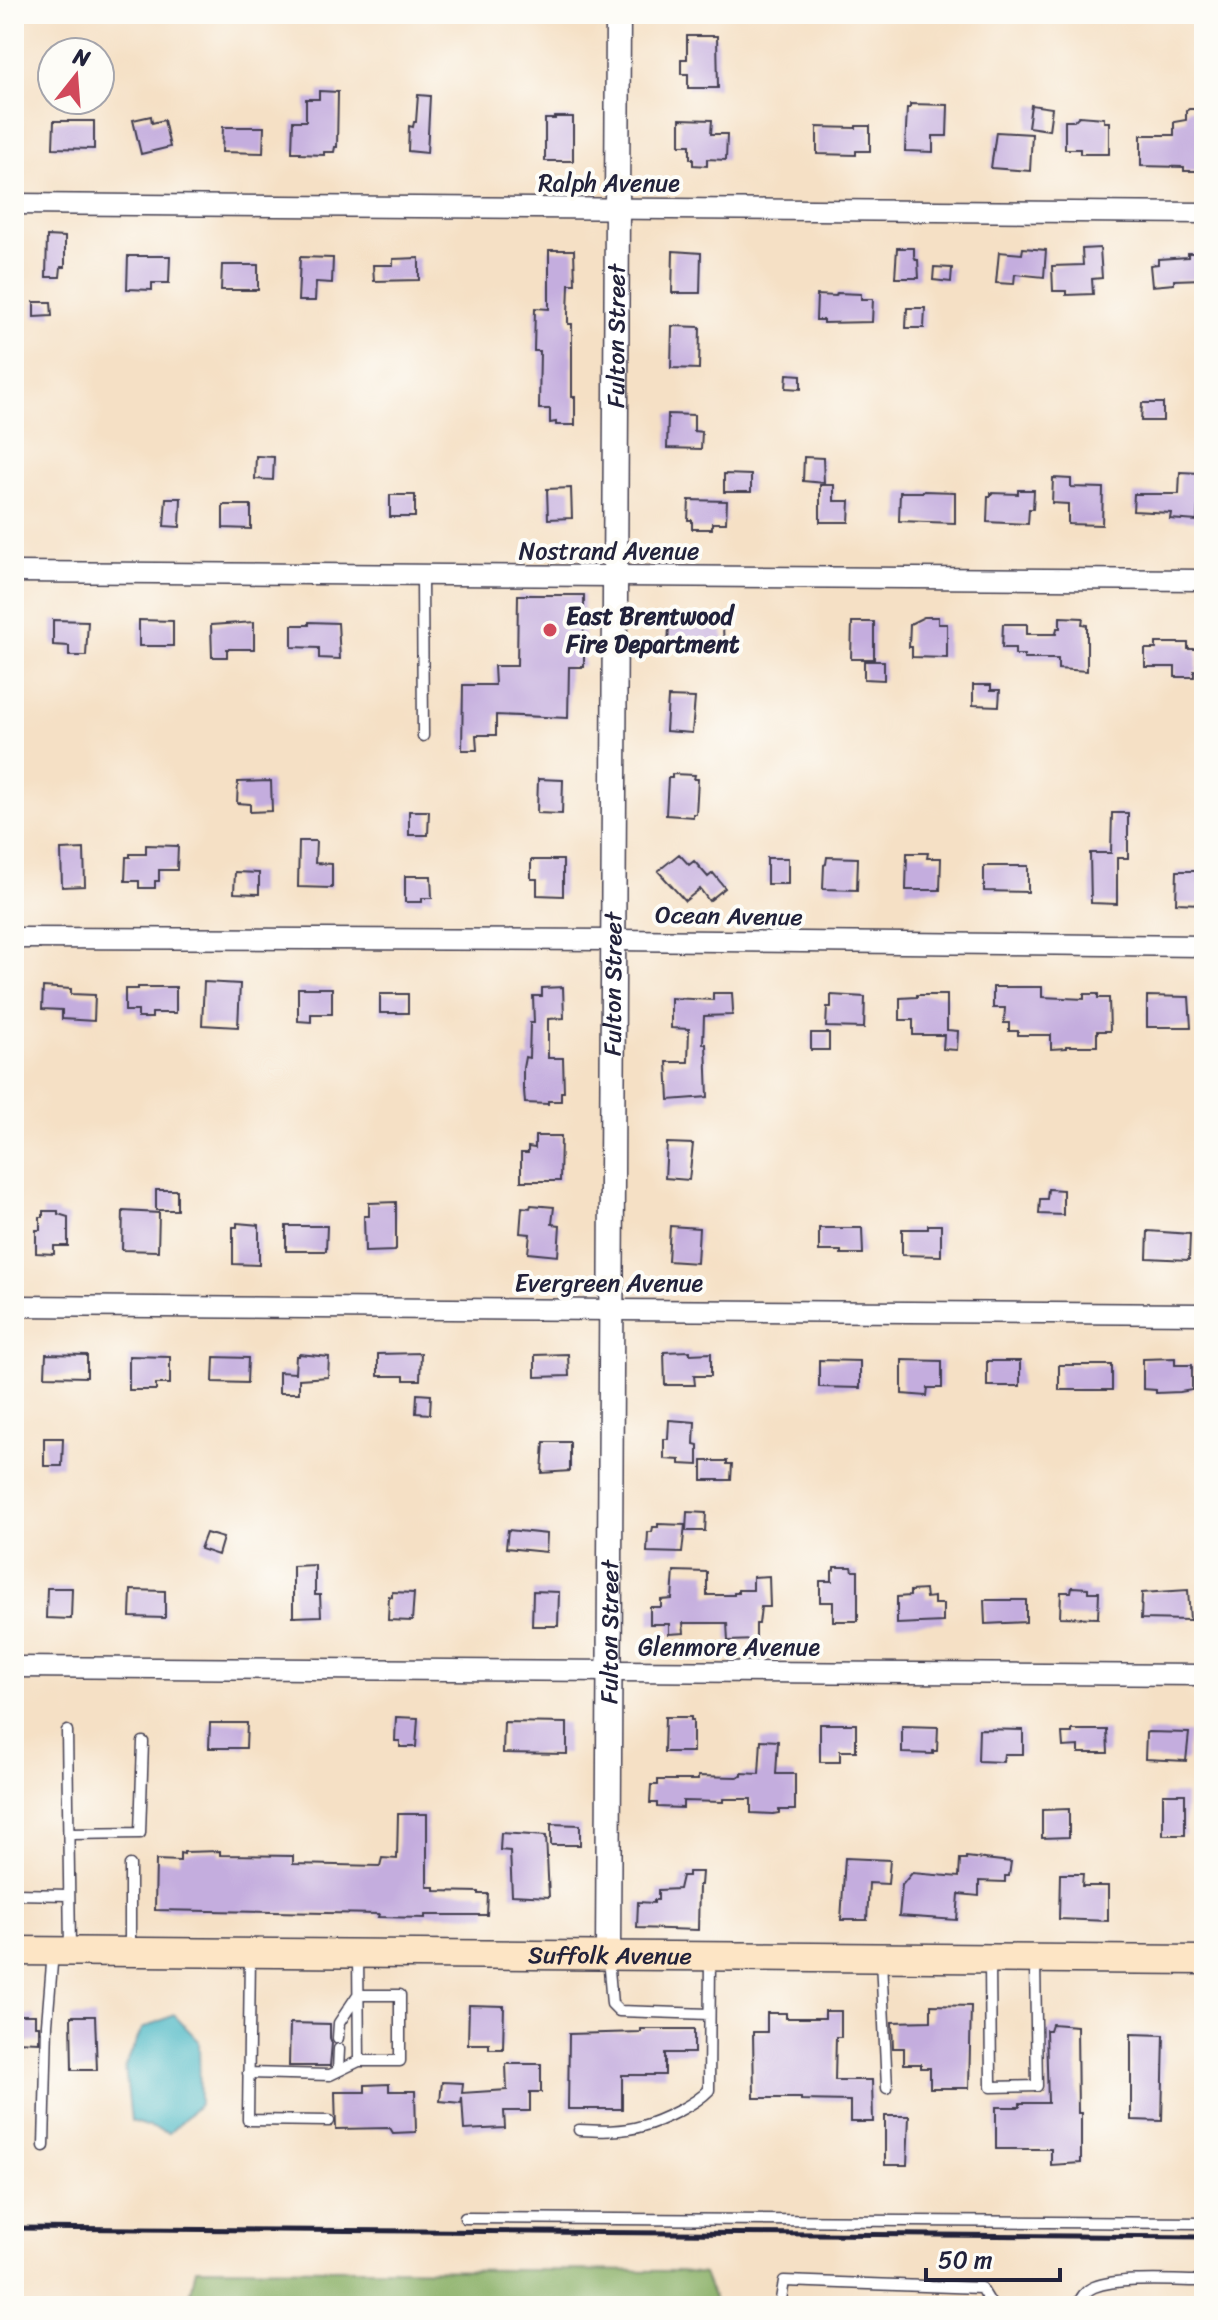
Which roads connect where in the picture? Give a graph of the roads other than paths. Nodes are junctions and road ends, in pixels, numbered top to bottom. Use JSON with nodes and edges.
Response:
{"nodes":[{"id":1,"x":618,"y":14,"type":"edge"},
{"id":2,"x":14,"y":204,"type":"edge"},
{"id":3,"x":617,"y":209,"type":"junction"},
{"id":4,"x":1204,"y":213,"type":"edge"},
{"id":5,"x":14,"y":572,"type":"edge"},
{"id":6,"x":422,"y":576,"type":"junction"},
{"id":7,"x":616,"y":577,"type":"junction"},
{"id":8,"x":1204,"y":580,"type":"edge"},
{"id":9,"x":423,"y":736,"type":"dead end"},
{"id":10,"x":14,"y":938,"type":"edge"},
{"id":11,"x":613,"y":940,"type":"junction"},
{"id":12,"x":1204,"y":946,"type":"edge"},
{"id":13,"x":14,"y":1306,"type":"edge"},
{"id":14,"x":611,"y":1309,"type":"junction"},
{"id":15,"x":1204,"y":1314,"type":"edge"},
{"id":16,"x":14,"y":1667,"type":"edge"},
{"id":17,"x":609,"y":1672,"type":"junction"},
{"id":18,"x":1204,"y":1675,"type":"edge"},
{"id":19,"x":67,"y":1731,"type":"dead end"},
{"id":20,"x":143,"y":1742,"type":"dead end"},
{"id":21,"x":69,"y":1834,"type":"junction"},
{"id":22,"x":130,"y":1865,"type":"dead end"},
{"id":23,"x":14,"y":1894,"type":"edge"},
{"id":24,"x":69,"y":1895,"type":"junction"},
{"id":25,"x":14,"y":1951,"type":"edge"},
{"id":26,"x":62,"y":1951,"type":"junction"},
{"id":27,"x":130,"y":1951,"type":"junction"},
{"id":28,"x":250,"y":1952,"type":"junction"},
{"id":29,"x":358,"y":1953,"type":"junction"},
{"id":30,"x":608,"y":1954,"type":"junction"},
{"id":31,"x":710,"y":1955,"type":"junction"},
{"id":32,"x":881,"y":1957,"type":"junction"},
{"id":33,"x":990,"y":1958,"type":"junction"},
{"id":34,"x":1035,"y":1959,"type":"junction"},
{"id":35,"x":1204,"y":1960,"type":"edge"},
{"id":36,"x":358,"y":1995,"type":"junction"},
{"id":37,"x":709,"y":2014,"type":"junction"},
{"id":38,"x":359,"y":2061,"type":"junction"},
{"id":39,"x":338,"y":2070,"type":"junction"},
{"id":40,"x":248,"y":2073,"type":"junction"},
{"id":41,"x":887,"y":2088,"type":"dead end"},
{"id":42,"x":329,"y":2121,"type":"dead end"},
{"id":43,"x":579,"y":2130,"type":"dead end"},
{"id":44,"x":44,"y":2146,"type":"dead end"},
{"id":45,"x":465,"y":2218,"type":"dead end"},
{"id":46,"x":1204,"y":2223,"type":"edge"},
{"id":47,"x":1204,"y":2281,"type":"edge"},
{"id":48,"x":780,"y":2306,"type":"edge"},
{"id":49,"x":992,"y":2306,"type":"edge"},
{"id":50,"x":1078,"y":2306,"type":"edge"}],
"edges":[{"from":1,"to":3,"type":"street","name":"Fulton Street"},
{"from":2,"to":3,"type":"street","name":"Ralph Avenue"},
{"from":3,"to":4,"type":"street","name":"Ralph Avenue"},
{"from":3,"to":7,"type":"street","name":"Fulton Street"},
{"from":5,"to":6,"type":"street","name":"Nostrand Avenue"},
{"from":6,"to":7,"type":"street","name":"Nostrand Avenue"},
{"from":6,"to":9,"type":"lane"},
{"from":7,"to":8,"type":"street","name":"Nostrand Avenue"},
{"from":7,"to":11,"type":"street","name":"Fulton Street"},
{"from":10,"to":11,"type":"street","name":"Ocean Avenue"},
{"from":11,"to":12,"type":"street","name":"Ocean Avenue"},
{"from":11,"to":14,"type":"street","name":"Fulton Street"},
{"from":13,"to":14,"type":"street","name":"Evergreen Avenue"},
{"from":14,"to":15,"type":"street","name":"Evergreen Avenue"},
{"from":14,"to":17,"type":"street","name":"Fulton Street"},
{"from":16,"to":17,"type":"street","name":"Glenmore Avenue"},
{"from":17,"to":18,"type":"street","name":"Glenmore Avenue"},
{"from":17,"to":30,"type":"street","name":"Fulton Street"},
{"from":19,"to":21,"type":"lane"},
{"from":20,"to":21,"type":"lane"},
{"from":21,"to":24,"type":"lane"},
{"from":22,"to":27,"type":"lane"},
{"from":23,"to":24,"type":"lane"},
{"from":24,"to":26,"type":"lane"},
{"from":25,"to":26,"type":"main road","name":"Suffolk Avenue"},
{"from":26,"to":27,"type":"main road","name":"Suffolk Avenue"},
{"from":26,"to":44,"type":"lane"},
{"from":27,"to":28,"type":"main road","name":"Suffolk Avenue"},
{"from":28,"to":29,"type":"main road","name":"Suffolk Avenue"},
{"from":28,"to":40,"type":"lane"},
{"from":29,"to":30,"type":"main road","name":"Suffolk Avenue"},
{"from":29,"to":36,"type":"lane"},
{"from":30,"to":31,"type":"main road","name":"Suffolk Avenue"},
{"from":30,"to":37,"type":"lane"},
{"from":31,"to":32,"type":"main road","name":"Suffolk Avenue"},
{"from":31,"to":37,"type":"lane"},
{"from":32,"to":33,"type":"main road","name":"Suffolk Avenue"},
{"from":32,"to":41,"type":"lane"},
{"from":33,"to":34,"type":"main road","name":"Suffolk Avenue"},
{"from":33,"to":34,"type":"lane"},
{"from":34,"to":35,"type":"main road","name":"Suffolk Avenue"},
{"from":36,"to":38,"type":"lane"},
{"from":36,"to":38,"type":"lane"},
{"from":36,"to":39,"type":"lane"},
{"from":37,"to":43,"type":"lane"},
{"from":38,"to":39,"type":"lane"},
{"from":39,"to":40,"type":"lane"},
{"from":40,"to":42,"type":"lane"},
{"from":45,"to":46,"type":"lane"},
{"from":47,"to":50,"type":"lane"},
{"from":48,"to":49,"type":"lane"}]}
